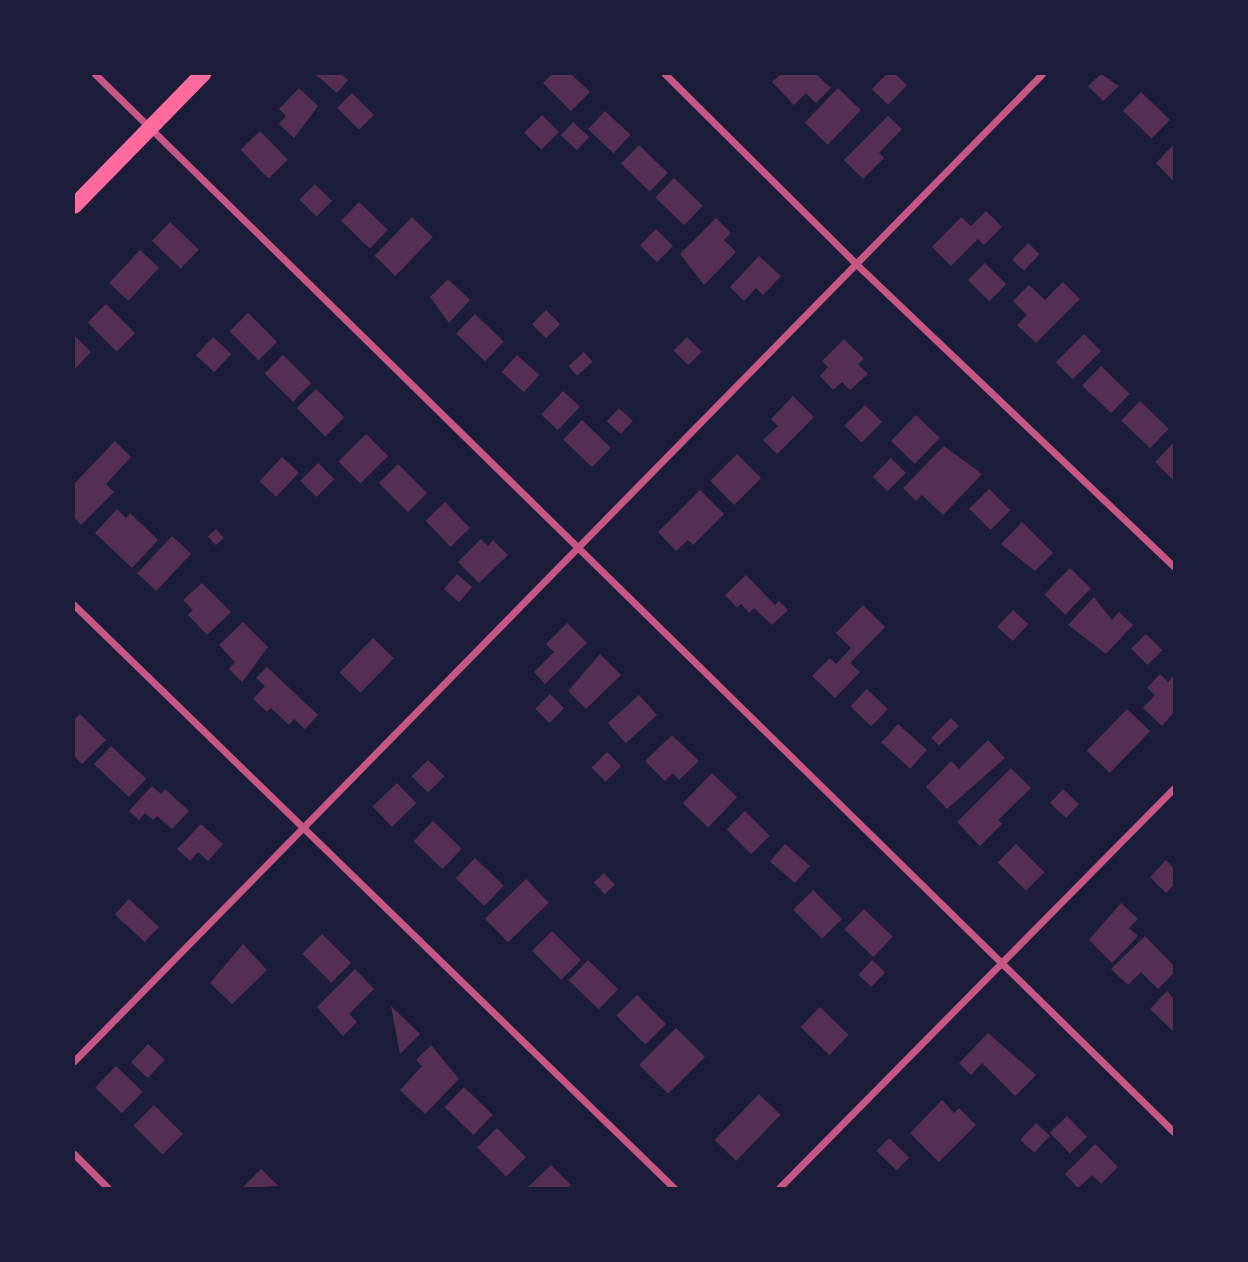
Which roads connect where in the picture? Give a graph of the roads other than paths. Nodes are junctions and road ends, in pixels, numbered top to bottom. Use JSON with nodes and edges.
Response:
{"nodes":[{"id":1,"x":95,"y":74,"type":"edge"},
{"id":2,"x":203,"y":74,"type":"edge"},
{"id":3,"x":665,"y":74,"type":"edge"},
{"id":4,"x":1042,"y":74,"type":"edge"},
{"id":5,"x":150,"y":128,"type":"junction"},
{"id":6,"x":74,"y":206,"type":"edge"},
{"id":7,"x":853,"y":261,"type":"junction"},
{"id":8,"x":576,"y":545,"type":"junction"},
{"id":9,"x":1174,"y":567,"type":"edge"},
{"id":10,"x":74,"y":605,"type":"edge"},
{"id":11,"x":1174,"y":788,"type":"edge"},
{"id":12,"x":302,"y":827,"type":"junction"},
{"id":13,"x":1003,"y":963,"type":"junction"},
{"id":14,"x":74,"y":1061,"type":"edge"},
{"id":15,"x":1174,"y":1132,"type":"edge"},
{"id":16,"x":74,"y":1154,"type":"edge"},
{"id":17,"x":108,"y":1188,"type":"edge"},
{"id":18,"x":674,"y":1188,"type":"edge"},
{"id":19,"x":779,"y":1188,"type":"edge"}],
"edges":[{"from":1,"to":5,"type":"street"},
{"from":2,"to":5,"type":"main road"},
{"from":3,"to":7,"type":"street"},
{"from":4,"to":7,"type":"street"},
{"from":5,"to":6,"type":"main road"},
{"from":5,"to":8,"type":"street"},
{"from":7,"to":8,"type":"street"},
{"from":7,"to":9,"type":"street"},
{"from":8,"to":12,"type":"street"},
{"from":8,"to":13,"type":"street"},
{"from":10,"to":12,"type":"street"},
{"from":11,"to":13,"type":"street"},
{"from":12,"to":14,"type":"street"},
{"from":12,"to":18,"type":"street"},
{"from":13,"to":15,"type":"street"},
{"from":13,"to":19,"type":"street"},
{"from":16,"to":17,"type":"street"}]}
